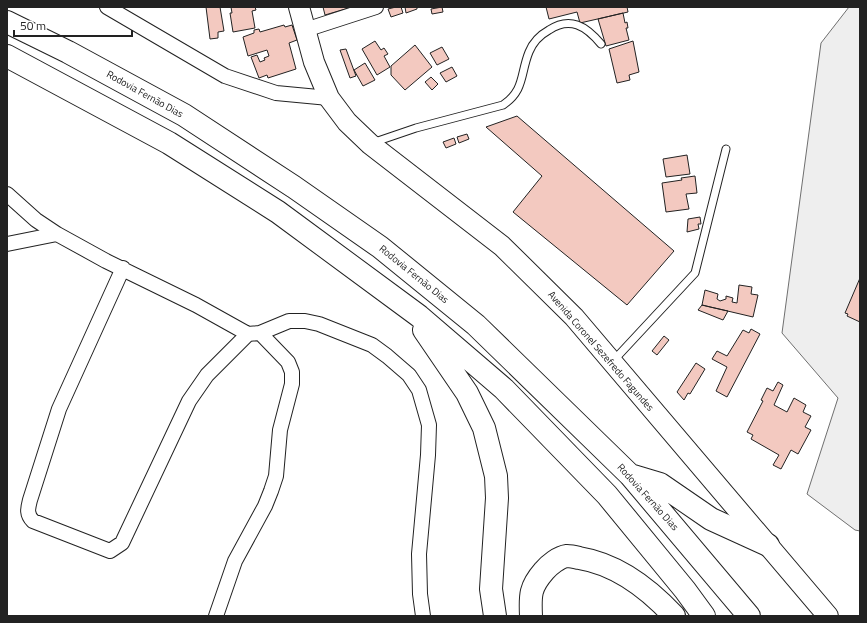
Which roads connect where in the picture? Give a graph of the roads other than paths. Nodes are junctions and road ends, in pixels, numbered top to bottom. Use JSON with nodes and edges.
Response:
{"nodes":[{"id":1,"x":107,"y":7,"type":"edge"},
{"id":2,"x":299,"y":7,"type":"edge"},
{"id":3,"x":376,"y":7,"type":"edge"},
{"id":4,"x":7,"y":22,"type":"edge"},
{"id":5,"x":305,"y":30,"type":"junction"},
{"id":6,"x":601,"y":44,"type":"dead end"},
{"id":7,"x":7,"y":56,"type":"edge"},
{"id":8,"x":330,"y":98,"type":"junction"},
{"id":9,"x":370,"y":144,"type":"junction"},
{"id":10,"x":726,"y":150,"type":"dead end"},
{"id":11,"x":7,"y":194,"type":"edge"},
{"id":12,"x":57,"y":234,"type":"junction"},
{"id":13,"x":7,"y":244,"type":"edge"},
{"id":14,"x":123,"y":268,"type":"junction"},
{"id":15,"x":419,"y":316,"type":"junction"},
{"id":16,"x":254,"y":334,"type":"junction"},
{"id":17,"x":612,"y":362,"type":"junction"},
{"id":18,"x":630,"y":475,"type":"junction"},
{"id":19,"x":768,"y":545,"type":"junction"},
{"id":20,"x":216,"y":616,"type":"edge"},
{"id":21,"x":423,"y":616,"type":"edge"},
{"id":22,"x":496,"y":616,"type":"edge"},
{"id":23,"x":531,"y":616,"type":"edge"},
{"id":24,"x":674,"y":616,"type":"edge"},
{"id":25,"x":704,"y":616,"type":"edge"},
{"id":26,"x":749,"y":616,"type":"edge"},
{"id":27,"x":828,"y":616,"type":"edge"}],
"edges":[{"from":1,"to":8,"type":"street"},
{"from":2,"to":5,"type":"main road","name":"Avenida Coronel Sezefredo Fagundes"},
{"from":3,"to":5,"type":"street"},
{"from":4,"to":18,"type":"highway","name":"Rodovia Fernão Dias"},
{"from":5,"to":8,"type":"main road","name":"Avenida Coronel Sezefredo Fagundes"},
{"from":6,"to":9,"type":"lane"},
{"from":7,"to":15,"type":"highway"},
{"from":8,"to":9,"type":"main road","name":"Avenida Coronel Sezefredo Fagundes"},
{"from":9,"to":17,"type":"main road","name":"Avenida Coronel Sezefredo Fagundes"},
{"from":10,"to":17,"type":"lane"},
{"from":11,"to":12,"type":"street"},
{"from":12,"to":13,"type":"street"},
{"from":12,"to":14,"type":"street"},
{"from":14,"to":16,"type":"street"},
{"from":14,"to":16,"type":"street"},
{"from":15,"to":22,"type":"highway"},
{"from":15,"to":25,"type":"highway"},
{"from":16,"to":20,"type":"street"},
{"from":16,"to":21,"type":"street"},
{"from":17,"to":19,"type":"main road","name":"Avenida Coronel Sezefredo Fagundes"},
{"from":18,"to":19,"type":"highway"},
{"from":18,"to":26,"type":"highway","name":"Rodovia Fernão Dias"},
{"from":19,"to":27,"type":"main road","name":"Avenida Coronel Sezefredo Fagundes"},
{"from":23,"to":24,"type":"highway"}]}
